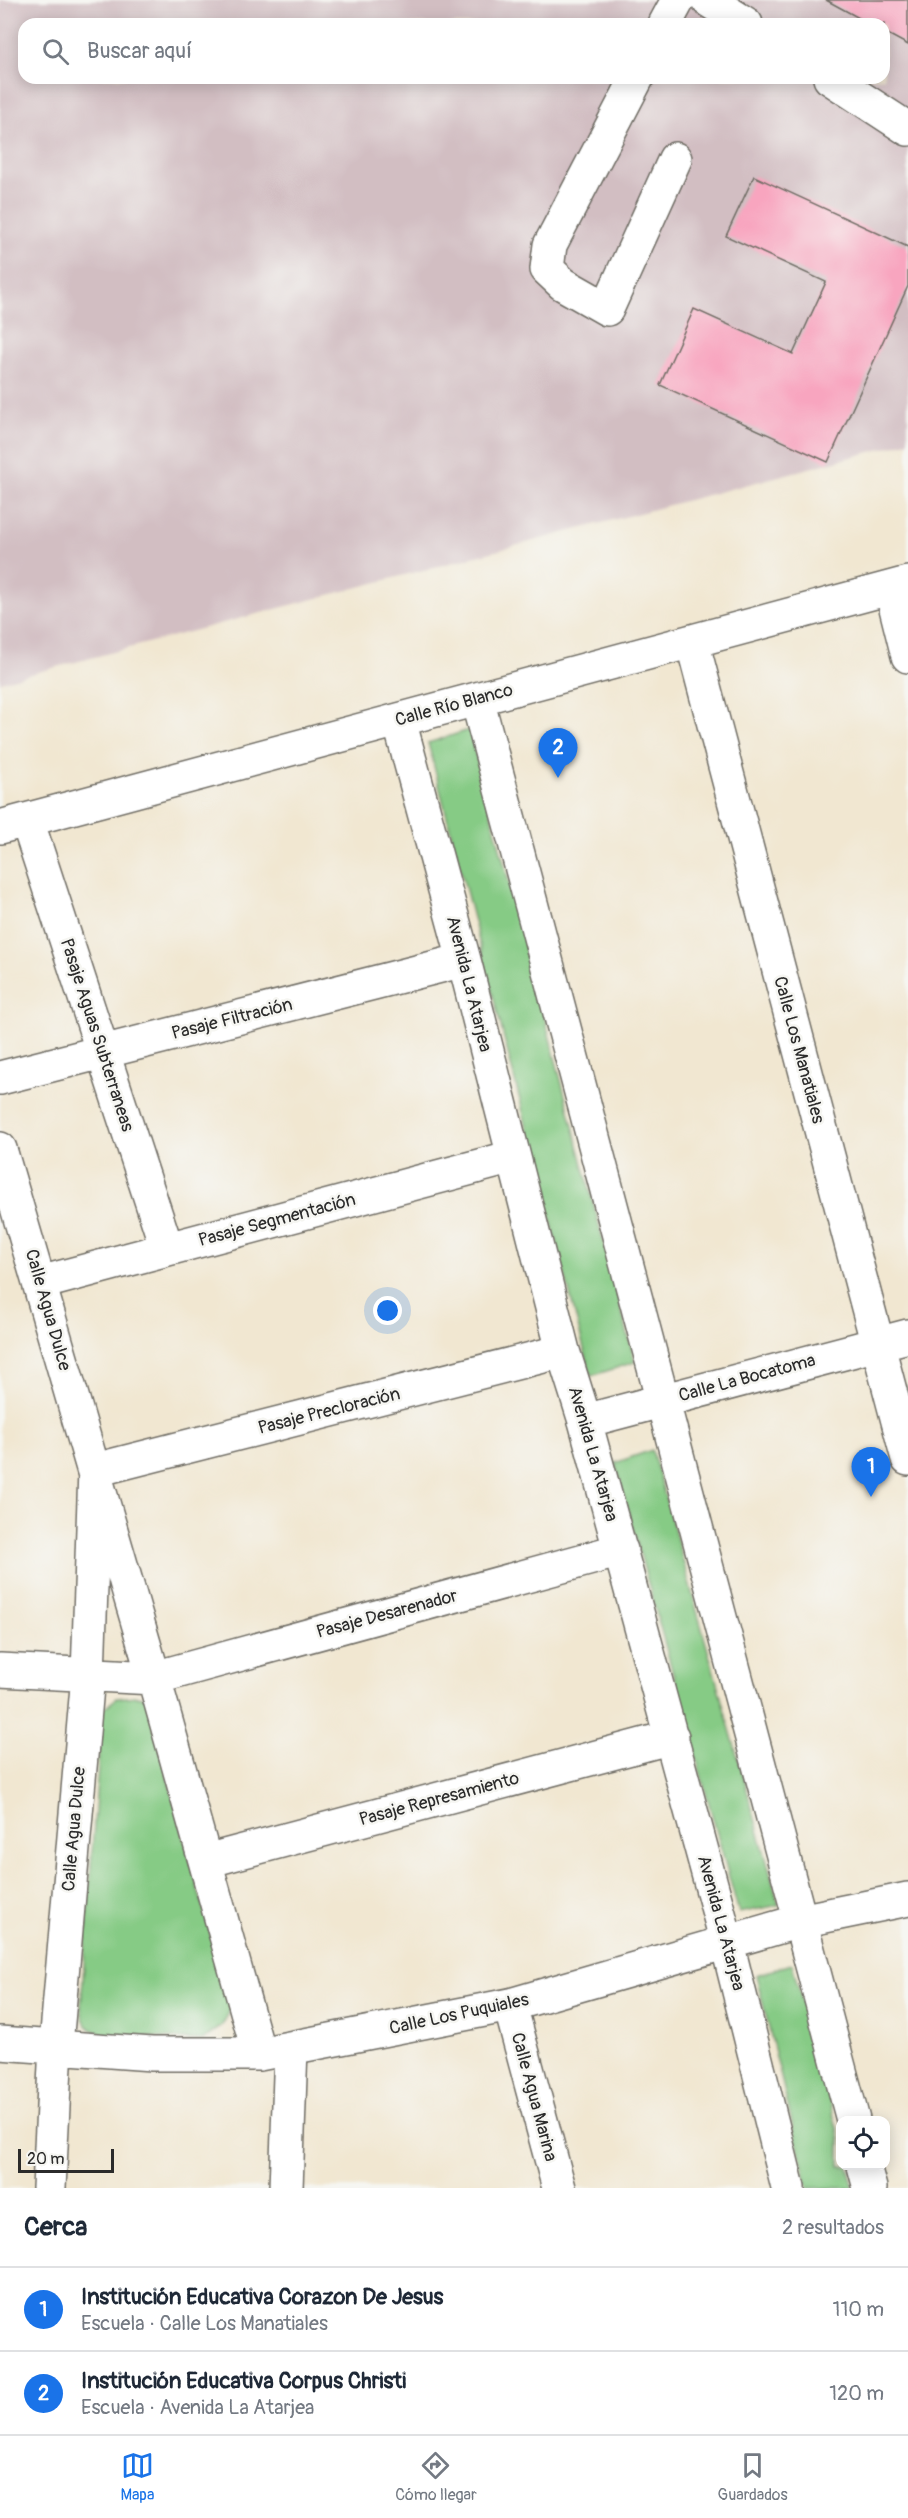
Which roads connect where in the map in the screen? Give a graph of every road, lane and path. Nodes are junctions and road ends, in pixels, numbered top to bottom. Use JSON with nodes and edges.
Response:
{"nodes":[{"id":1,"x":678,"y":0,"type":"edge"},
{"id":2,"x":708,"y":0,"type":"edge"},
{"id":3,"x":668,"y":18,"type":"edge"},
{"id":4,"x":736,"y":18,"type":"edge"},
{"id":5,"x":634,"y":84,"type":"edge"},
{"id":6,"x":839,"y":84,"type":"edge"},
{"id":7,"x":908,"y":129,"type":"edge"},
{"id":8,"x":675,"y":159,"type":"dead end"},
{"id":9,"x":900,"y":585,"type":"edge"},
{"id":10,"x":692,"y":641,"type":"junction"},
{"id":11,"x":908,"y":656,"type":"edge"},
{"id":12,"x":477,"y":699,"type":"junction"},
{"id":13,"x":399,"y":720,"type":"junction"},
{"id":14,"x":14,"y":824,"type":"edge"},
{"id":15,"x":464,"y":960,"type":"junction"},
{"id":16,"x":103,"y":1052,"type":"junction"},
{"id":17,"x":0,"y":1078,"type":"edge"},
{"id":18,"x":0,"y":1149,"type":"edge"},
{"id":19,"x":513,"y":1157,"type":"junction"},
{"id":20,"x":167,"y":1250,"type":"junction"},
{"id":21,"x":40,"y":1283,"type":"junction"},
{"id":22,"x":908,"y":1336,"type":"edge"},
{"id":23,"x":876,"y":1344,"type":"junction"},
{"id":24,"x":563,"y":1352,"type":"junction"},
{"id":25,"x":663,"y":1400,"type":"junction"},
{"id":26,"x":585,"y":1421,"type":"junction"},
{"id":27,"x":908,"y":1458,"type":"edge"},
{"id":28,"x":94,"y":1470,"type":"junction"},
{"id":29,"x":621,"y":1550,"type":"junction"},
{"id":30,"x":0,"y":1670,"type":"edge"},
{"id":31,"x":88,"y":1675,"type":"junction"},
{"id":32,"x":154,"y":1678,"type":"junction"},
{"id":33,"x":672,"y":1737,"type":"junction"},
{"id":34,"x":206,"y":1861,"type":"junction"},
{"id":35,"x":908,"y":1899,"type":"edge"},
{"id":36,"x":800,"y":1921,"type":"junction"},
{"id":37,"x":727,"y":1943,"type":"junction"},
{"id":38,"x":510,"y":2005,"type":"junction"},
{"id":39,"x":0,"y":2043,"type":"edge"},
{"id":40,"x":56,"y":2045,"type":"junction"},
{"id":41,"x":291,"y":2048,"type":"junction"},
{"id":42,"x":259,"y":2054,"type":"junction"},
{"id":43,"x":852,"y":2116,"type":"edge"},
{"id":44,"x":865,"y":2170,"type":"edge"},
{"id":45,"x":49,"y":2188,"type":"edge"},
{"id":46,"x":286,"y":2188,"type":"edge"},
{"id":47,"x":559,"y":2188,"type":"edge"},
{"id":48,"x":788,"y":2188,"type":"edge"},
{"id":49,"x":870,"y":2188,"type":"edge"}],
"edges":[{"from":1,"to":3,"type":"street"},
{"from":2,"to":4,"type":"street"},
{"from":5,"to":8,"type":"street"},
{"from":6,"to":7,"type":"street"},
{"from":9,"to":10,"type":"street","name":"Calle Río Blanco"},
{"from":9,"to":11,"type":"street"},
{"from":10,"to":12,"type":"street","name":"Calle Río Blanco"},
{"from":10,"to":23,"type":"street","name":"Calle Los Manatiales"},
{"from":12,"to":13,"type":"street","name":"Calle Río Blanco"},
{"from":12,"to":25,"type":"street"},
{"from":13,"to":14,"type":"street","name":"Calle Río Blanco"},
{"from":13,"to":15,"type":"street","name":"Avenida La Atarjea"},
{"from":14,"to":16,"type":"street","name":"Pasaje Aguas Subterraneas"},
{"from":15,"to":16,"type":"street","name":"Pasaje Filtración"},
{"from":15,"to":19,"type":"street","name":"Avenida La Atarjea"},
{"from":16,"to":17,"type":"street","name":"Pasaje Filtración"},
{"from":16,"to":20,"type":"street","name":"Pasaje Aguas Subterraneas"},
{"from":18,"to":21,"type":"street","name":"Calle Agua Dulce"},
{"from":19,"to":20,"type":"street","name":"Pasaje Segmentación"},
{"from":19,"to":24,"type":"street","name":"Avenida La Atarjea"},
{"from":20,"to":21,"type":"street","name":"Pasaje Segmentación"},
{"from":21,"to":28,"type":"street","name":"Calle Agua Dulce"},
{"from":22,"to":23,"type":"street","name":"Calle La Bocatoma"},
{"from":23,"to":25,"type":"street","name":"Calle La Bocatoma"},
{"from":23,"to":27,"type":"street","name":"Calle Los Manatiales"},
{"from":24,"to":26,"type":"street","name":"Avenida La Atarjea"},
{"from":24,"to":28,"type":"street","name":"Pasaje Precloración"},
{"from":25,"to":26,"type":"street","name":"Calle La Bocatoma"},
{"from":25,"to":36,"type":"street"},
{"from":26,"to":29,"type":"street","name":"Avenida La Atarjea"},
{"from":28,"to":31,"type":"street","name":"Calle Agua Dulce"},
{"from":28,"to":32,"type":"street","name":"Calle Agua Dulce"},
{"from":29,"to":32,"type":"street","name":"Pasaje Desarenador"},
{"from":29,"to":33,"type":"street","name":"Avenida La Atarjea"},
{"from":30,"to":31,"type":"street","name":"Pasaje Desarenador"},
{"from":31,"to":32,"type":"street","name":"Pasaje Desarenador"},
{"from":31,"to":40,"type":"street","name":"Calle Agua Dulce"},
{"from":32,"to":34,"type":"street","name":"Calle Agua Dulce"},
{"from":33,"to":34,"type":"street","name":"Pasaje Represamiento"},
{"from":33,"to":37,"type":"street","name":"Avenida La Atarjea"},
{"from":34,"to":42,"type":"street","name":"Calle Agua Dulce"},
{"from":35,"to":36,"type":"street","name":"Calle Los Puquiales"},
{"from":36,"to":37,"type":"street","name":"Calle Los Puquiales"},
{"from":36,"to":43,"type":"street"},
{"from":37,"to":38,"type":"street","name":"Calle Los Puquiales"},
{"from":37,"to":48,"type":"street","name":"Avenida La Atarjea"},
{"from":38,"to":41,"type":"street","name":"Calle Los Puquiales"},
{"from":38,"to":47,"type":"street","name":"Calle Agua Marina"},
{"from":39,"to":40,"type":"street","name":"Calle Los Puquiales"},
{"from":40,"to":42,"type":"street","name":"Calle Los Puquiales"},
{"from":40,"to":45,"type":"street","name":"Calle Agua Dulce"},
{"from":41,"to":42,"type":"street","name":"Calle Los Puquiales"},
{"from":41,"to":46,"type":"street"},
{"from":44,"to":49,"type":"street"}]}
